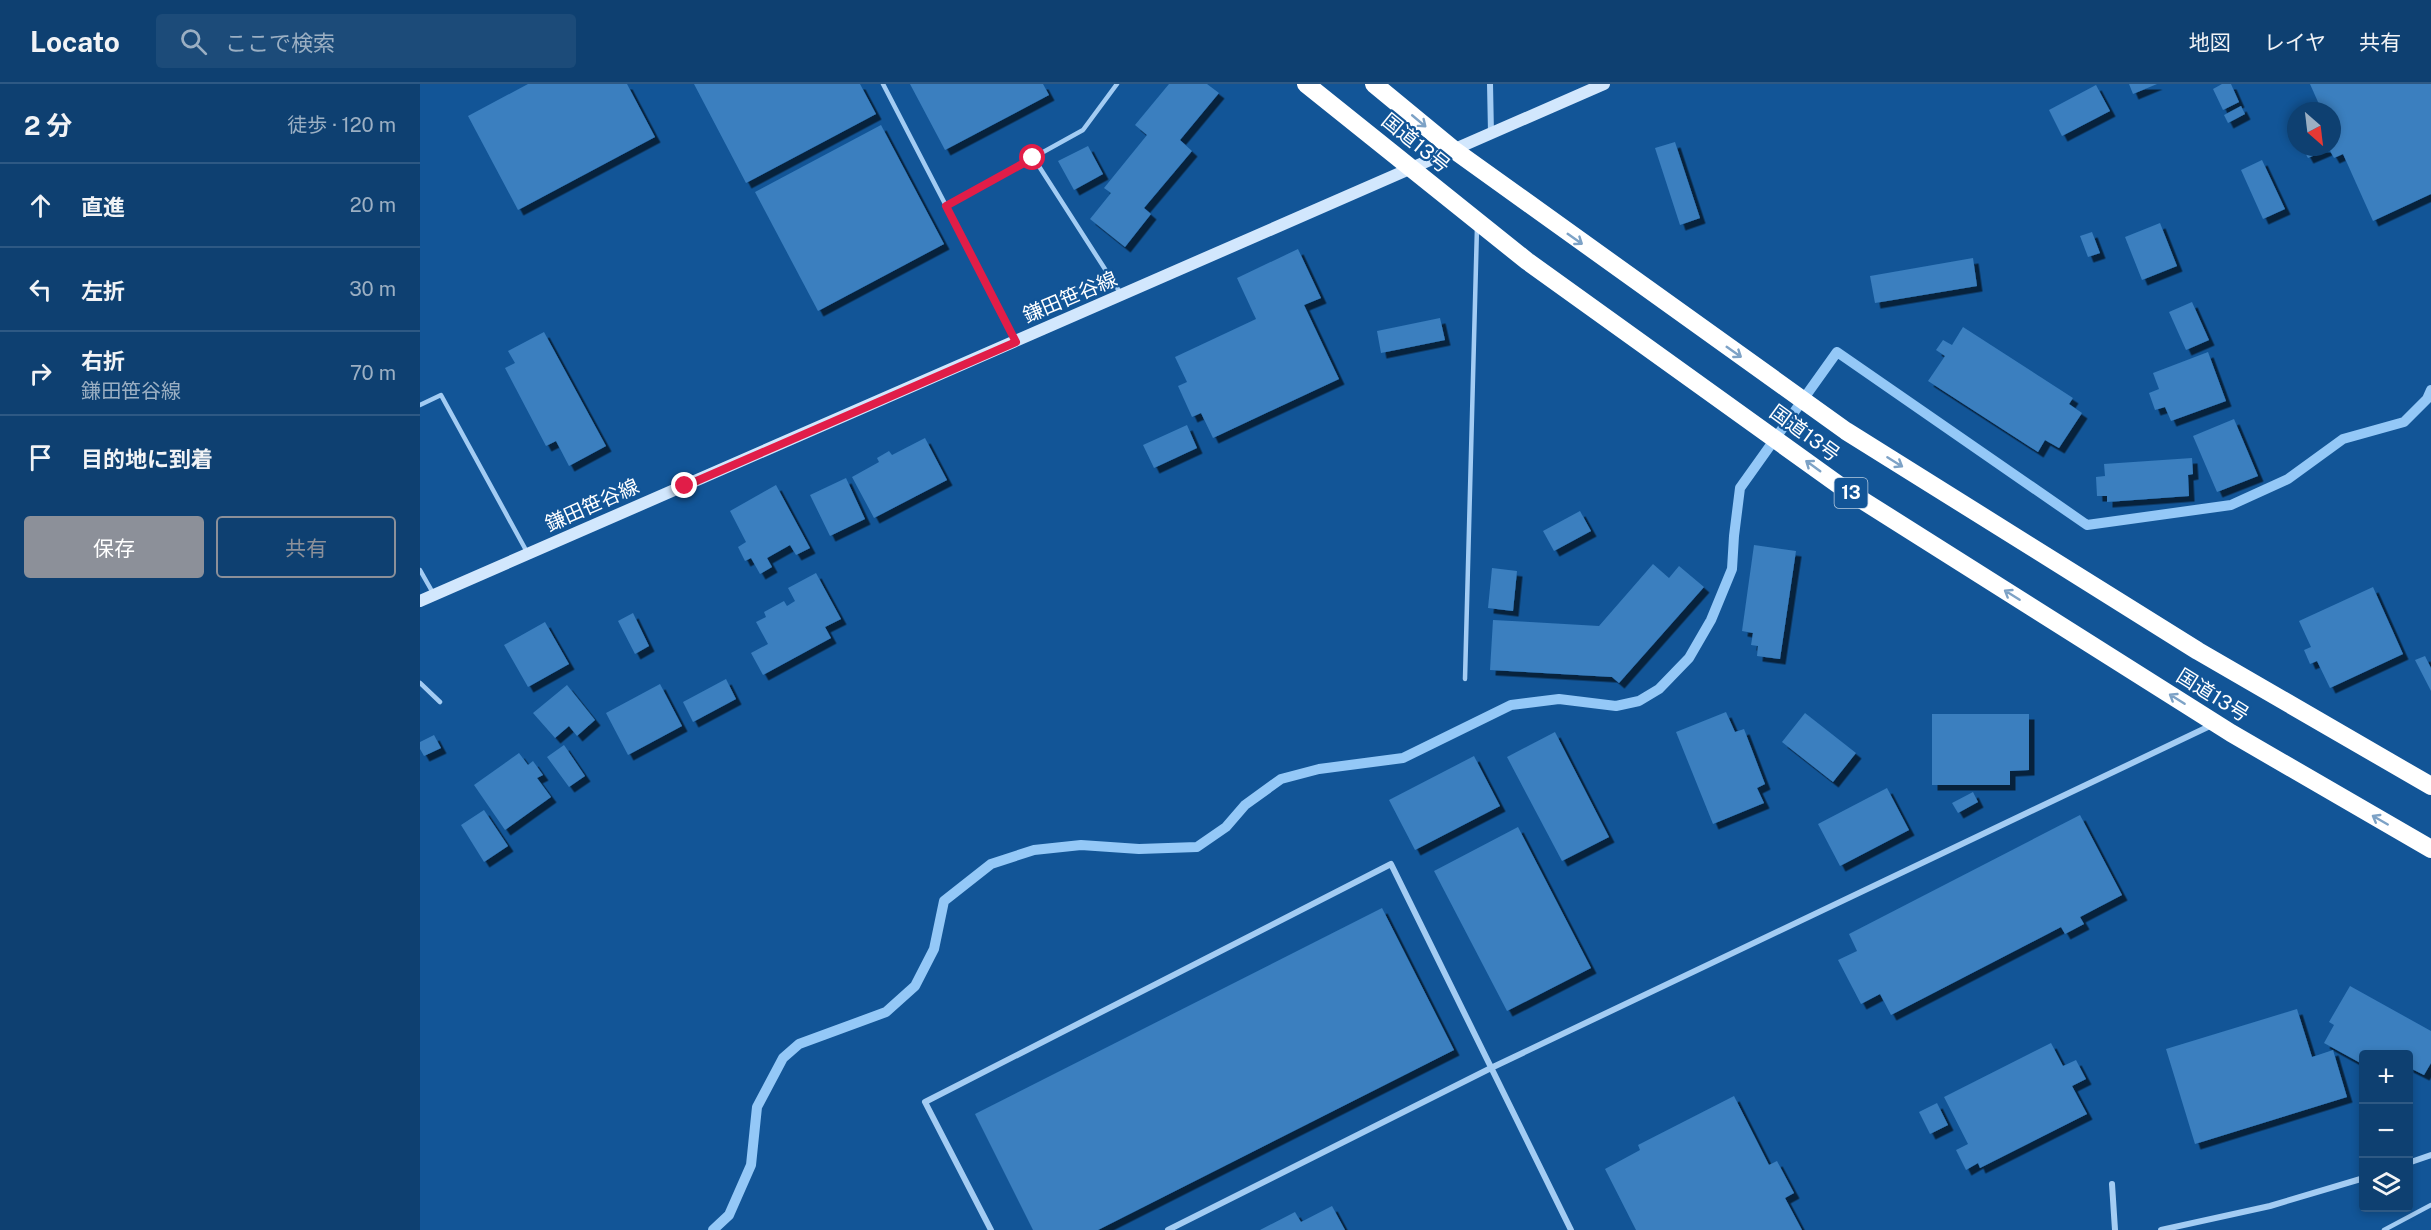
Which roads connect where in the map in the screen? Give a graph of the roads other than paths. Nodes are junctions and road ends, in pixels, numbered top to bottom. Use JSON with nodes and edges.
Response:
{"nodes":[{"id":1,"x":883,"y":84,"type":"edge"},
{"id":2,"x":1117,"y":84,"type":"edge"},
{"id":3,"x":1306,"y":84,"type":"edge"},
{"id":4,"x":1374,"y":84,"type":"edge"},
{"id":5,"x":1490,"y":84,"type":"edge"},
{"id":6,"x":1604,"y":84,"type":"edge"},
{"id":7,"x":1491,"y":134,"type":"junction"},
{"id":8,"x":1454,"y":150,"type":"junction"},
{"id":9,"x":1033,"y":158,"type":"junction"},
{"id":10,"x":1412,"y":168,"type":"junction"},
{"id":11,"x":946,"y":206,"type":"junction"},
{"id":12,"x":1477,"y":221,"type":"junction"},
{"id":13,"x":1122,"y":296,"type":"junction"},
{"id":14,"x":1016,"y":342,"type":"junction"},
{"id":15,"x":420,"y":405,"type":"edge"},
{"id":16,"x":528,"y":555,"type":"junction"},
{"id":17,"x":420,"y":570,"type":"edge"},
{"id":18,"x":434,"y":595,"type":"junction"},
{"id":19,"x":420,"y":601,"type":"edge"},
{"id":20,"x":1465,"y":679,"type":"dead end"},
{"id":21,"x":420,"y":684,"type":"edge"},
{"id":22,"x":440,"y":702,"type":"dead end"},
{"id":23,"x":2215,"y":723,"type":"junction"},
{"id":24,"x":2431,"y":786,"type":"edge"},
{"id":25,"x":2431,"y":849,"type":"edge"},
{"id":26,"x":1491,"y":1068,"type":"junction"},
{"id":27,"x":2431,"y":1155,"type":"edge"},
{"id":28,"x":2413,"y":1162,"type":"edge"},
{"id":29,"x":2359,"y":1179,"type":"edge"},
{"id":30,"x":2112,"y":1184,"type":"dead end"},
{"id":31,"x":2431,"y":1205,"type":"edge"},
{"id":32,"x":991,"y":1230,"type":"edge"},
{"id":33,"x":1168,"y":1230,"type":"edge"},
{"id":34,"x":1570,"y":1230,"type":"edge"},
{"id":35,"x":2115,"y":1230,"type":"edge"},
{"id":36,"x":2161,"y":1230,"type":"edge"},
{"id":37,"x":2384,"y":1230,"type":"edge"}],
"edges":[{"from":1,"to":11,"type":"lane"},
{"from":2,"to":9,"type":"lane"},
{"from":3,"to":10,"type":"highway","name":"国道13号","number":"13"},
{"from":4,"to":8,"type":"highway","name":"国道13号","number":"13","one_way":true},
{"from":5,"to":7,"type":"street"},
{"from":6,"to":7,"type":"street","name":"鎌田笹谷線"},
{"from":7,"to":8,"type":"street","name":"鎌田笹谷線"},
{"from":8,"to":10,"type":"street","name":"鎌田笹谷線"},
{"from":8,"to":24,"type":"highway","name":"国道13号","number":"13","one_way":true},
{"from":9,"to":11,"type":"lane"},
{"from":9,"to":13,"type":"lane"},
{"from":10,"to":12,"type":"highway","name":"国道13号","number":"13"},
{"from":10,"to":13,"type":"street","name":"鎌田笹谷線"},
{"from":11,"to":14,"type":"lane"},
{"from":12,"to":20,"type":"lane"},
{"from":23,"to":12,"type":"highway","name":"国道13号","number":"13","one_way":true},
{"from":13,"to":14,"type":"street","name":"鎌田笹谷線"},
{"from":14,"to":16,"type":"street","name":"鎌田笹谷線"},
{"from":15,"to":16,"type":"lane"},
{"from":16,"to":18,"type":"street","name":"鎌田笹谷線"},
{"from":17,"to":18,"type":"lane"},
{"from":18,"to":19,"type":"street","name":"鎌田笹谷線"},
{"from":21,"to":22,"type":"lane"},
{"from":25,"to":23,"type":"highway","name":"国道13号","number":"13","one_way":true},
{"from":23,"to":26,"type":"street"},
{"from":26,"to":32,"type":"street"},
{"from":26,"to":33,"type":"street"},
{"from":26,"to":34,"type":"street"},
{"from":27,"to":28,"type":"street"},
{"from":29,"to":36,"type":"street"},
{"from":30,"to":35,"type":"street"},
{"from":31,"to":37,"type":"lane"}]}
